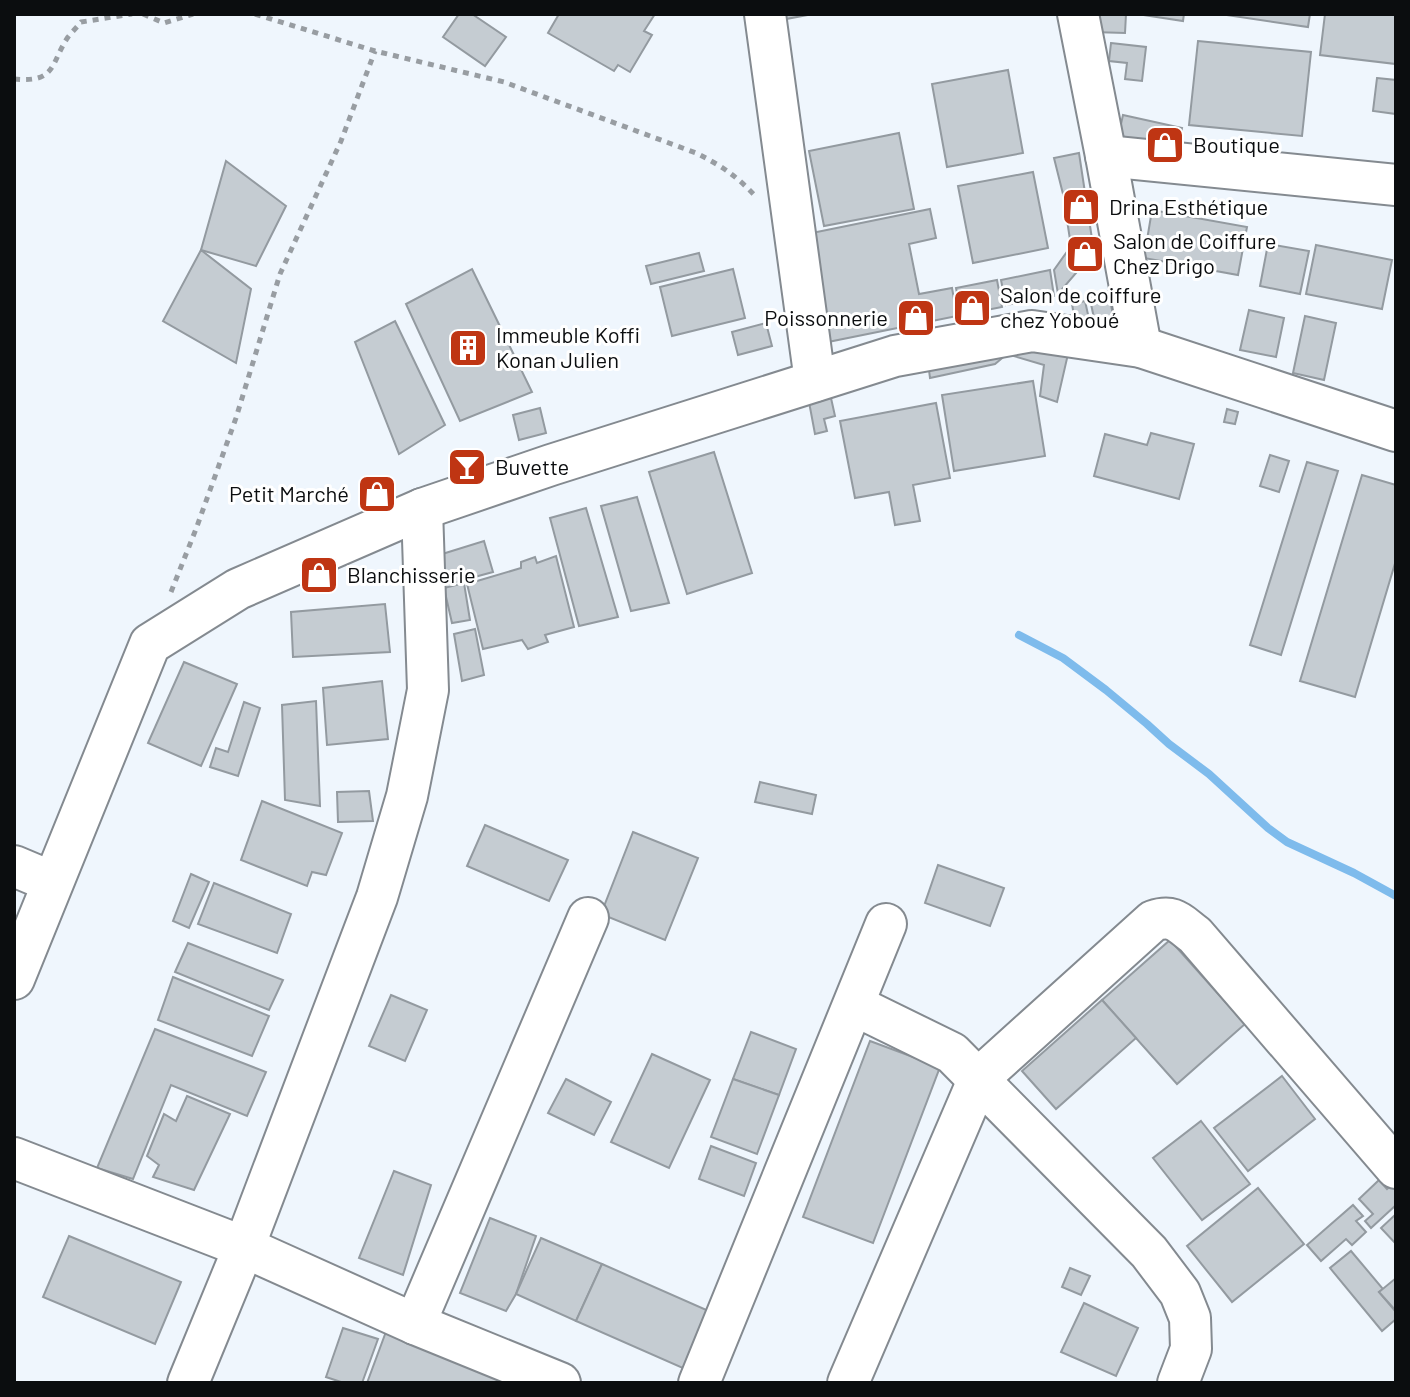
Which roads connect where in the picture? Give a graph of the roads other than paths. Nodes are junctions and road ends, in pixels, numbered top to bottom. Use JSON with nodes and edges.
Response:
{"nodes":[{"id":1,"x":765,"y":14,"type":"edge"},
{"id":2,"x":1078,"y":14,"type":"edge"},
{"id":3,"x":1106,"y":156,"type":"junction"},
{"id":4,"x":1396,"y":185,"type":"edge"},
{"id":5,"x":1141,"y":347,"type":"junction"},
{"id":6,"x":815,"y":381,"type":"junction"},
{"id":7,"x":1396,"y":431,"type":"edge"},
{"id":8,"x":422,"y":509,"type":"junction"},
{"id":9,"x":14,"y":866,"type":"edge"},
{"id":10,"x":52,"y":882,"type":"junction"},
{"id":11,"x":588,"y":918,"type":"dead end"},
{"id":12,"x":886,"y":924,"type":"dead end"},
{"id":13,"x":14,"y":979,"type":"edge"},
{"id":14,"x":854,"y":1005,"type":"junction"},
{"id":15,"x":979,"y":1078,"type":"junction"},
{"id":16,"x":14,"y":1158,"type":"edge"},
{"id":17,"x":1396,"y":1168,"type":"edge"},
{"id":18,"x":244,"y":1247,"type":"junction"},
{"id":19,"x":415,"y":1324,"type":"junction"},
{"id":20,"x":541,"y":1380,"type":"edge"},
{"id":21,"x":188,"y":1383,"type":"edge"},
{"id":22,"x":699,"y":1383,"type":"edge"},
{"id":23,"x":848,"y":1383,"type":"edge"},
{"id":24,"x":1178,"y":1383,"type":"edge"}],
"edges":[{"from":1,"to":6,"type":"street"},
{"from":2,"to":3,"type":"street"},
{"from":3,"to":4,"type":"street"},
{"from":3,"to":5,"type":"street"},
{"from":5,"to":6,"type":"street"},
{"from":5,"to":7,"type":"street"},
{"from":6,"to":8,"type":"street"},
{"from":8,"to":10,"type":"street"},
{"from":8,"to":18,"type":"street"},
{"from":9,"to":10,"type":"street"},
{"from":10,"to":13,"type":"street"},
{"from":11,"to":19,"type":"street"},
{"from":12,"to":14,"type":"street"},
{"from":14,"to":15,"type":"street"},
{"from":14,"to":22,"type":"street"},
{"from":15,"to":17,"type":"street"},
{"from":15,"to":23,"type":"street"},
{"from":15,"to":24,"type":"street"},
{"from":16,"to":18,"type":"street"},
{"from":18,"to":19,"type":"street"},
{"from":18,"to":21,"type":"street"},
{"from":19,"to":20,"type":"street"}]}
